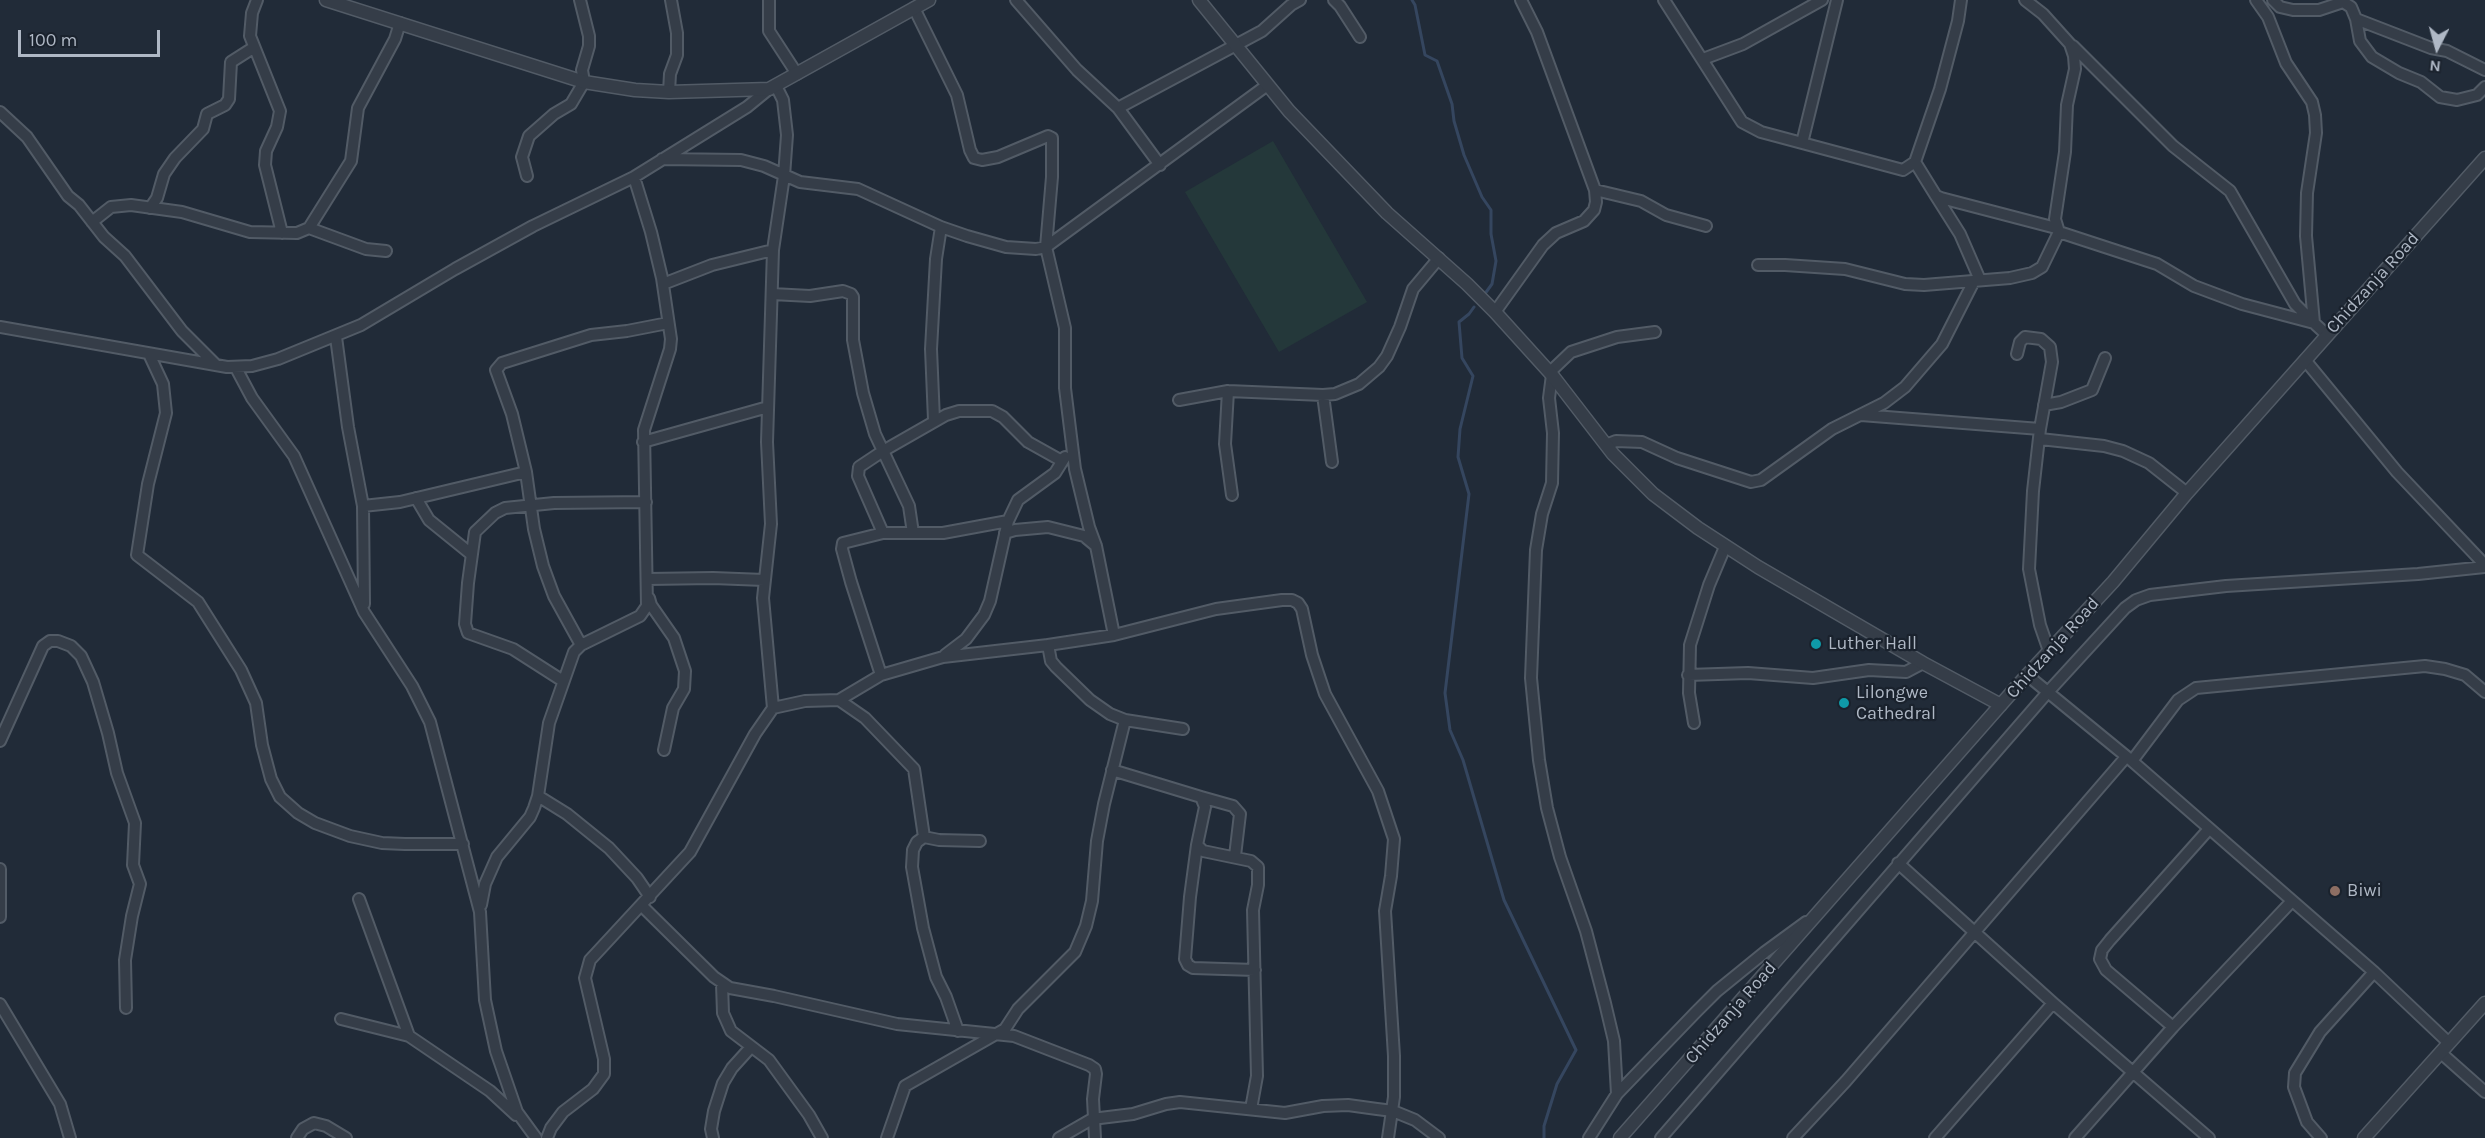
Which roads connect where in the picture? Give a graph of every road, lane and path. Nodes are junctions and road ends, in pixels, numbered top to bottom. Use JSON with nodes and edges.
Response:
{"nodes":[{"id":1,"x":257,"y":0,"type":"edge"},
{"id":2,"x":326,"y":0,"type":"edge"},
{"id":3,"x":580,"y":0,"type":"edge"},
{"id":4,"x":671,"y":0,"type":"edge"},
{"id":5,"x":769,"y":0,"type":"edge"},
{"id":6,"x":929,"y":0,"type":"edge"},
{"id":7,"x":1016,"y":0,"type":"edge"},
{"id":8,"x":1199,"y":0,"type":"edge"},
{"id":9,"x":1300,"y":0,"type":"edge"},
{"id":10,"x":1334,"y":0,"type":"edge"},
{"id":11,"x":1521,"y":0,"type":"edge"},
{"id":12,"x":1664,"y":0,"type":"edge"},
{"id":13,"x":1822,"y":0,"type":"edge"},
{"id":14,"x":1837,"y":0,"type":"edge"},
{"id":15,"x":1961,"y":0,"type":"edge"},
{"id":16,"x":2025,"y":0,"type":"edge"},
{"id":17,"x":2256,"y":0,"type":"edge"},
{"id":18,"x":2273,"y":0,"type":"edge"},
{"id":19,"x":2358,"y":0,"type":"edge"},
{"id":20,"x":914,"y":8,"type":"junction"},
{"id":21,"x":2355,"y":16,"type":"junction"},
{"id":22,"x":400,"y":23,"type":"junction"},
{"id":23,"x":1360,"y":37,"type":"dead end"},
{"id":24,"x":1235,"y":44,"type":"junction"},
{"id":25,"x":2070,"y":44,"type":"junction"},
{"id":26,"x":253,"y":48,"type":"junction"},
{"id":27,"x":1703,"y":59,"type":"junction"},
{"id":28,"x":2485,"y":70,"type":"edge"},
{"id":29,"x":797,"y":74,"type":"junction"},
{"id":30,"x":584,"y":82,"type":"junction"},
{"id":31,"x":1266,"y":86,"type":"junction"},
{"id":32,"x":2485,"y":87,"type":"edge"},
{"id":33,"x":772,"y":88,"type":"junction"},
{"id":34,"x":669,"y":92,"type":"junction"},
{"id":35,"x":1118,"y":108,"type":"junction"},
{"id":36,"x":0,"y":112,"type":"edge"},
{"id":37,"x":1802,"y":142,"type":"junction"},
{"id":38,"x":2485,"y":158,"type":"edge"},
{"id":39,"x":662,"y":159,"type":"junction"},
{"id":40,"x":1915,"y":162,"type":"junction"},
{"id":41,"x":1160,"y":165,"type":"junction"},
{"id":42,"x":527,"y":176,"type":"dead end"},
{"id":43,"x":784,"y":176,"type":"junction"},
{"id":44,"x":634,"y":177,"type":"junction"},
{"id":45,"x":1595,"y":190,"type":"junction"},
{"id":46,"x":1936,"y":196,"type":"junction"},
{"id":47,"x":150,"y":208,"type":"junction"},
{"id":48,"x":92,"y":222,"type":"junction"},
{"id":49,"x":1706,"y":226,"type":"dead end"},
{"id":50,"x":941,"y":227,"type":"junction"},
{"id":51,"x":309,"y":228,"type":"junction"},
{"id":52,"x":2057,"y":230,"type":"junction"},
{"id":53,"x":282,"y":233,"type":"junction"},
{"id":54,"x":1046,"y":248,"type":"junction"},
{"id":55,"x":773,"y":250,"type":"junction"},
{"id":56,"x":386,"y":251,"type":"dead end"},
{"id":57,"x":1439,"y":258,"type":"junction"},
{"id":58,"x":1758,"y":266,"type":"dead end"},
{"id":59,"x":1977,"y":280,"type":"junction"},
{"id":60,"x":663,"y":284,"type":"junction"},
{"id":61,"x":772,"y":294,"type":"junction"},
{"id":62,"x":1495,"y":312,"type":"junction"},
{"id":63,"x":668,"y":323,"type":"junction"},
{"id":64,"x":2314,"y":323,"type":"junction"},
{"id":65,"x":0,"y":327,"type":"edge"},
{"id":66,"x":1655,"y":332,"type":"dead end"},
{"id":67,"x":2327,"y":335,"type":"junction"},
{"id":68,"x":336,"y":337,"type":"junction"},
{"id":69,"x":149,"y":354,"type":"junction"},
{"id":70,"x":2017,"y":354,"type":"dead end"},
{"id":71,"x":2105,"y":358,"type":"dead end"},
{"id":72,"x":2305,"y":360,"type":"junction"},
{"id":73,"x":216,"y":365,"type":"junction"},
{"id":74,"x":236,"y":368,"type":"junction"},
{"id":75,"x":1551,"y":374,"type":"junction"},
{"id":76,"x":1228,"y":392,"type":"junction"},
{"id":77,"x":1323,"y":395,"type":"junction"},
{"id":78,"x":1179,"y":400,"type":"dead end"},
{"id":79,"x":2044,"y":405,"type":"junction"},
{"id":80,"x":768,"y":407,"type":"junction"},
{"id":81,"x":1861,"y":415,"type":"junction"},
{"id":82,"x":934,"y":420,"type":"junction"},
{"id":83,"x":2040,"y":434,"type":"junction"},
{"id":84,"x":644,"y":442,"type":"junction"},
{"id":85,"x":1072,"y":443,"type":"junction"},
{"id":86,"x":1606,"y":445,"type":"junction"},
{"id":87,"x":883,"y":450,"type":"junction"},
{"id":88,"x":1062,"y":462,"type":"junction"},
{"id":89,"x":1332,"y":462,"type":"dead end"},
{"id":90,"x":525,"y":472,"type":"junction"},
{"id":91,"x":2187,"y":493,"type":"junction"},
{"id":92,"x":1233,"y":495,"type":"dead end"},
{"id":93,"x":416,"y":498,"type":"junction"},
{"id":94,"x":646,"y":502,"type":"junction"},
{"id":95,"x":530,"y":505,"type":"junction"},
{"id":96,"x":363,"y":506,"type":"junction"},
{"id":97,"x":1008,"y":521,"type":"junction"},
{"id":98,"x":883,"y":533,"type":"junction"},
{"id":99,"x":913,"y":533,"type":"junction"},
{"id":100,"x":1005,"y":533,"type":"junction"},
{"id":101,"x":1096,"y":546,"type":"junction"},
{"id":102,"x":1725,"y":547,"type":"junction"},
{"id":103,"x":471,"y":554,"type":"junction"},
{"id":104,"x":2485,"y":566,"type":"edge"},
{"id":105,"x":648,"y":579,"type":"junction"},
{"id":106,"x":764,"y":580,"type":"junction"},
{"id":107,"x":648,"y":594,"type":"junction"},
{"id":108,"x":364,"y":612,"type":"junction"},
{"id":109,"x":1114,"y":635,"type":"junction"},
{"id":110,"x":581,"y":645,"type":"junction"},
{"id":111,"x":1048,"y":645,"type":"junction"},
{"id":112,"x":2049,"y":651,"type":"junction"},
{"id":113,"x":943,"y":657,"type":"junction"},
{"id":114,"x":1923,"y":663,"type":"junction"},
{"id":115,"x":881,"y":675,"type":"junction"},
{"id":116,"x":1688,"y":675,"type":"junction"},
{"id":117,"x":2027,"y":675,"type":"junction"},
{"id":118,"x":563,"y":681,"type":"junction"},
{"id":119,"x":2048,"y":692,"type":"junction"},
{"id":120,"x":2485,"y":692,"type":"edge"},
{"id":121,"x":839,"y":700,"type":"junction"},
{"id":122,"x":2001,"y":705,"type":"junction"},
{"id":123,"x":773,"y":708,"type":"junction"},
{"id":124,"x":1125,"y":720,"type":"junction"},
{"id":125,"x":4,"y":721,"type":"edge"},
{"id":126,"x":1694,"y":723,"type":"dead end"},
{"id":127,"x":1183,"y":729,"type":"dead end"},
{"id":128,"x":0,"y":741,"type":"edge"},
{"id":129,"x":664,"y":750,"type":"dead end"},
{"id":130,"x":2129,"y":759,"type":"junction"},
{"id":131,"x":1112,"y":770,"type":"junction"},
{"id":132,"x":538,"y":796,"type":"junction"},
{"id":133,"x":1201,"y":797,"type":"junction"},
{"id":134,"x":2209,"y":829,"type":"junction"},
{"id":135,"x":924,"y":837,"type":"junction"},
{"id":136,"x":980,"y":841,"type":"dead end"},
{"id":137,"x":463,"y":843,"type":"junction"},
{"id":138,"x":1197,"y":845,"type":"junction"},
{"id":139,"x":1235,"y":856,"type":"junction"},
{"id":140,"x":1898,"y":863,"type":"junction"},
{"id":141,"x":0,"y":869,"type":"edge"},
{"id":142,"x":650,"y":897,"type":"junction"},
{"id":143,"x":359,"y":899,"type":"dead end"},
{"id":144,"x":2292,"y":901,"type":"junction"},
{"id":145,"x":642,"y":906,"type":"junction"},
{"id":146,"x":480,"y":912,"type":"junction"},
{"id":147,"x":1820,"y":912,"type":"junction"},
{"id":148,"x":0,"y":917,"type":"edge"},
{"id":149,"x":1975,"y":932,"type":"junction"},
{"id":150,"x":1255,"y":970,"type":"junction"},
{"id":151,"x":2374,"y":972,"type":"junction"},
{"id":152,"x":722,"y":984,"type":"junction"},
{"id":153,"x":2053,"y":1003,"type":"junction"},
{"id":154,"x":2485,"y":1003,"type":"edge"},
{"id":155,"x":0,"y":1004,"type":"edge"},
{"id":156,"x":126,"y":1008,"type":"dead end"},
{"id":157,"x":341,"y":1019,"type":"dead end"},
{"id":158,"x":2173,"y":1027,"type":"junction"},
{"id":159,"x":958,"y":1031,"type":"junction"},
{"id":160,"x":996,"y":1034,"type":"junction"},
{"id":161,"x":409,"y":1036,"type":"junction"},
{"id":162,"x":751,"y":1047,"type":"junction"},
{"id":163,"x":2445,"y":1048,"type":"junction"},
{"id":164,"x":2133,"y":1073,"type":"junction"},
{"id":165,"x":2485,"y":1092,"type":"edge"},
{"id":166,"x":1617,"y":1094,"type":"junction"},
{"id":167,"x":1251,"y":1108,"type":"junction"},
{"id":168,"x":1393,"y":1111,"type":"junction"},
{"id":169,"x":1092,"y":1119,"type":"junction"},
{"id":170,"x":523,"y":1123,"type":"junction"},
{"id":171,"x":70,"y":1138,"type":"edge"},
{"id":172,"x":297,"y":1138,"type":"edge"},
{"id":173,"x":346,"y":1138,"type":"edge"},
{"id":174,"x":536,"y":1138,"type":"edge"},
{"id":175,"x":547,"y":1138,"type":"edge"},
{"id":176,"x":713,"y":1138,"type":"edge"},
{"id":177,"x":822,"y":1138,"type":"edge"},
{"id":178,"x":887,"y":1138,"type":"edge"},
{"id":179,"x":1059,"y":1138,"type":"edge"},
{"id":180,"x":1095,"y":1138,"type":"edge"},
{"id":181,"x":1388,"y":1138,"type":"edge"},
{"id":182,"x":1439,"y":1138,"type":"edge"},
{"id":183,"x":1589,"y":1138,"type":"edge"},
{"id":184,"x":1620,"y":1138,"type":"edge"},
{"id":185,"x":1661,"y":1138,"type":"edge"},
{"id":186,"x":1793,"y":1138,"type":"edge"},
{"id":187,"x":1935,"y":1138,"type":"edge"},
{"id":188,"x":2075,"y":1138,"type":"edge"},
{"id":189,"x":2209,"y":1138,"type":"edge"},
{"id":190,"x":2321,"y":1138,"type":"edge"},
{"id":191,"x":2364,"y":1138,"type":"edge"}],
"edges":[{"from":1,"to":26,"type":"street"},
{"from":2,"to":22,"type":"street"},
{"from":3,"to":30,"type":"street"},
{"from":4,"to":34,"type":"street"},
{"from":5,"to":29,"type":"street"},
{"from":6,"to":20,"type":"street"},
{"from":7,"to":35,"type":"street"},
{"from":8,"to":24,"type":"street"},
{"from":9,"to":24,"type":"street"},
{"from":10,"to":23,"type":"street"},
{"from":11,"to":45,"type":"street"},
{"from":12,"to":27,"type":"street"},
{"from":13,"to":27,"type":"street"},
{"from":14,"to":37,"type":"street"},
{"from":15,"to":40,"type":"street"},
{"from":16,"to":25,"type":"street"},
{"from":17,"to":64,"type":"street"},
{"from":18,"to":21,"type":"street"},
{"from":19,"to":21,"type":"street"},
{"from":20,"to":29,"type":"street"},
{"from":20,"to":54,"type":"street"},
{"from":21,"to":28,"type":"street"},
{"from":21,"to":32,"type":"street"},
{"from":22,"to":30,"type":"street"},
{"from":22,"to":51,"type":"street"},
{"from":24,"to":31,"type":"street"},
{"from":24,"to":35,"type":"street"},
{"from":25,"to":52,"type":"street"},
{"from":25,"to":64,"type":"street"},
{"from":26,"to":47,"type":"street"},
{"from":26,"to":53,"type":"street"},
{"from":27,"to":37,"type":"street"},
{"from":29,"to":33,"type":"street"},
{"from":30,"to":34,"type":"street"},
{"from":30,"to":42,"type":"street"},
{"from":31,"to":41,"type":"street"},
{"from":31,"to":57,"type":"street"},
{"from":33,"to":34,"type":"street"},
{"from":33,"to":39,"type":"street"},
{"from":33,"to":43,"type":"street"},
{"from":35,"to":41,"type":"street"},
{"from":36,"to":48,"type":"street"},
{"from":37,"to":40,"type":"street"},
{"from":38,"to":67,"type":"street","name":"Chidzanja Road"},
{"from":39,"to":43,"type":"street"},
{"from":39,"to":44,"type":"street"},
{"from":40,"to":46,"type":"street"},
{"from":41,"to":54,"type":"street"},
{"from":43,"to":50,"type":"street"},
{"from":43,"to":55,"type":"street"},
{"from":44,"to":60,"type":"street"},
{"from":44,"to":68,"type":"street"},
{"from":45,"to":49,"type":"street"},
{"from":45,"to":62,"type":"street"},
{"from":46,"to":52,"type":"street"},
{"from":46,"to":59,"type":"street"},
{"from":47,"to":48,"type":"street"},
{"from":47,"to":53,"type":"street"},
{"from":48,"to":73,"type":"street"},
{"from":50,"to":54,"type":"street"},
{"from":50,"to":82,"type":"street"},
{"from":51,"to":53,"type":"street"},
{"from":51,"to":56,"type":"street"},
{"from":52,"to":59,"type":"street"},
{"from":52,"to":64,"type":"street"},
{"from":54,"to":85,"type":"street"},
{"from":55,"to":60,"type":"street"},
{"from":55,"to":61,"type":"street"},
{"from":57,"to":62,"type":"street"},
{"from":57,"to":77,"type":"street"},
{"from":58,"to":59,"type":"street"},
{"from":59,"to":81,"type":"street"},
{"from":60,"to":63,"type":"street"},
{"from":61,"to":80,"type":"street"},
{"from":61,"to":87,"type":"street"},
{"from":62,"to":75,"type":"street"},
{"from":63,"to":84,"type":"street"},
{"from":63,"to":90,"type":"street"},
{"from":64,"to":67,"type":"street"},
{"from":65,"to":69,"type":"street"},
{"from":66,"to":75,"type":"street"},
{"from":67,"to":72,"type":"street","name":"Chidzanja Road"},
{"from":68,"to":74,"type":"street"},
{"from":68,"to":96,"type":"street"},
{"from":69,"to":73,"type":"street"},
{"from":69,"to":137,"type":"street"},
{"from":70,"to":79,"type":"street"},
{"from":71,"to":79,"type":"street"},
{"from":72,"to":91,"type":"street","name":"Chidzanja Road"},
{"from":72,"to":104,"type":"street"},
{"from":73,"to":74,"type":"street"},
{"from":74,"to":108,"type":"street"},
{"from":75,"to":86,"type":"street"},
{"from":75,"to":166,"type":"street"},
{"from":76,"to":77,"type":"street"},
{"from":76,"to":78,"type":"street"},
{"from":76,"to":92,"type":"street"},
{"from":77,"to":89,"type":"street"},
{"from":79,"to":83,"type":"street"},
{"from":80,"to":84,"type":"street"},
{"from":80,"to":106,"type":"street"},
{"from":81,"to":83,"type":"street"},
{"from":81,"to":86,"type":"street"},
{"from":82,"to":87,"type":"street"},
{"from":82,"to":88,"type":"street"},
{"from":83,"to":91,"type":"street"},
{"from":83,"to":112,"type":"street"},
{"from":84,"to":94,"type":"street"},
{"from":85,"to":88,"type":"street"},
{"from":85,"to":101,"type":"street"},
{"from":86,"to":102,"type":"street"},
{"from":87,"to":98,"type":"street"},
{"from":87,"to":99,"type":"street"},
{"from":88,"to":97,"type":"street"},
{"from":90,"to":93,"type":"street"},
{"from":90,"to":95,"type":"street"},
{"from":91,"to":112,"type":"street","name":"Chidzanja Road"},
{"from":93,"to":96,"type":"street"},
{"from":93,"to":103,"type":"street"},
{"from":94,"to":95,"type":"street"},
{"from":94,"to":105,"type":"street"},
{"from":95,"to":103,"type":"street"},
{"from":95,"to":110,"type":"street"},
{"from":96,"to":108,"type":"street"},
{"from":97,"to":99,"type":"street"},
{"from":97,"to":100,"type":"street"},
{"from":98,"to":99,"type":"street"},
{"from":98,"to":115,"type":"street"},
{"from":100,"to":101,"type":"street"},
{"from":100,"to":113,"type":"street"},
{"from":101,"to":109,"type":"street"},
{"from":102,"to":114,"type":"street"},
{"from":102,"to":116,"type":"street"},
{"from":103,"to":118,"type":"street"},
{"from":104,"to":119,"type":"street"},
{"from":105,"to":106,"type":"street"},
{"from":105,"to":107,"type":"street"},
{"from":106,"to":123,"type":"street"},
{"from":107,"to":110,"type":"street"},
{"from":107,"to":129,"type":"street"},
{"from":108,"to":137,"type":"street"},
{"from":109,"to":111,"type":"street"},
{"from":109,"to":168,"type":"street"},
{"from":110,"to":118,"type":"street"},
{"from":111,"to":113,"type":"street"},
{"from":111,"to":124,"type":"street"},
{"from":112,"to":117,"type":"street","name":"Chidzanja Road"},
{"from":113,"to":115,"type":"street"},
{"from":114,"to":116,"type":"street"},
{"from":114,"to":122,"type":"street"},
{"from":115,"to":121,"type":"street"},
{"from":116,"to":126,"type":"street"},
{"from":117,"to":119,"type":"street"},
{"from":117,"to":122,"type":"street","name":"Chidzanja Road"},
{"from":118,"to":132,"type":"street"},
{"from":119,"to":130,"type":"street"},
{"from":119,"to":140,"type":"street"},
{"from":120,"to":130,"type":"street"},
{"from":121,"to":123,"type":"street"},
{"from":121,"to":135,"type":"street"},
{"from":122,"to":147,"type":"street","name":"Chidzanja Road"},
{"from":123,"to":142,"type":"street"},
{"from":124,"to":127,"type":"street"},
{"from":124,"to":131,"type":"street"},
{"from":125,"to":128,"type":"street"},
{"from":125,"to":156,"type":"street"},
{"from":130,"to":134,"type":"street"},
{"from":130,"to":149,"type":"street"},
{"from":131,"to":133,"type":"street"},
{"from":131,"to":160,"type":"street"},
{"from":132,"to":142,"type":"street"},
{"from":132,"to":146,"type":"street"},
{"from":133,"to":138,"type":"street"},
{"from":133,"to":139,"type":"street"},
{"from":134,"to":144,"type":"street"},
{"from":134,"to":158,"type":"street"},
{"from":135,"to":136,"type":"street"},
{"from":135,"to":159,"type":"street"},
{"from":137,"to":146,"type":"street"},
{"from":138,"to":139,"type":"street"},
{"from":138,"to":150,"type":"street"},
{"from":139,"to":150,"type":"street"},
{"from":140,"to":149,"type":"street"},
{"from":140,"to":185,"type":"street"},
{"from":141,"to":148,"type":"street"},
{"from":142,"to":145,"type":"street"},
{"from":143,"to":161,"type":"street"},
{"from":144,"to":151,"type":"street"},
{"from":144,"to":158,"type":"street"},
{"from":145,"to":152,"type":"street"},
{"from":145,"to":175,"type":"street"},
{"from":146,"to":170,"type":"street"},
{"from":147,"to":166,"type":"street"},
{"from":147,"to":184,"type":"street","name":"Chidzanja Road"},
{"from":149,"to":153,"type":"street"},
{"from":149,"to":186,"type":"street"},
{"from":150,"to":167,"type":"street"},
{"from":151,"to":163,"type":"street"},
{"from":151,"to":190,"type":"street"},
{"from":152,"to":159,"type":"street"},
{"from":152,"to":162,"type":"street"},
{"from":153,"to":164,"type":"street"},
{"from":153,"to":187,"type":"street"},
{"from":154,"to":163,"type":"street"},
{"from":155,"to":171,"type":"street"},
{"from":157,"to":161,"type":"street"},
{"from":158,"to":164,"type":"street"},
{"from":159,"to":160,"type":"street"},
{"from":160,"to":169,"type":"street"},
{"from":160,"to":178,"type":"street"},
{"from":161,"to":170,"type":"street"},
{"from":162,"to":176,"type":"street"},
{"from":162,"to":177,"type":"street"},
{"from":163,"to":165,"type":"street"},
{"from":163,"to":191,"type":"street"},
{"from":164,"to":188,"type":"street"},
{"from":164,"to":189,"type":"street"},
{"from":166,"to":183,"type":"street"},
{"from":167,"to":168,"type":"street"},
{"from":167,"to":169,"type":"street"},
{"from":168,"to":181,"type":"street"},
{"from":168,"to":182,"type":"street"},
{"from":169,"to":179,"type":"street"},
{"from":169,"to":180,"type":"street"},
{"from":170,"to":174,"type":"street"},
{"from":172,"to":173,"type":"street"}]}
